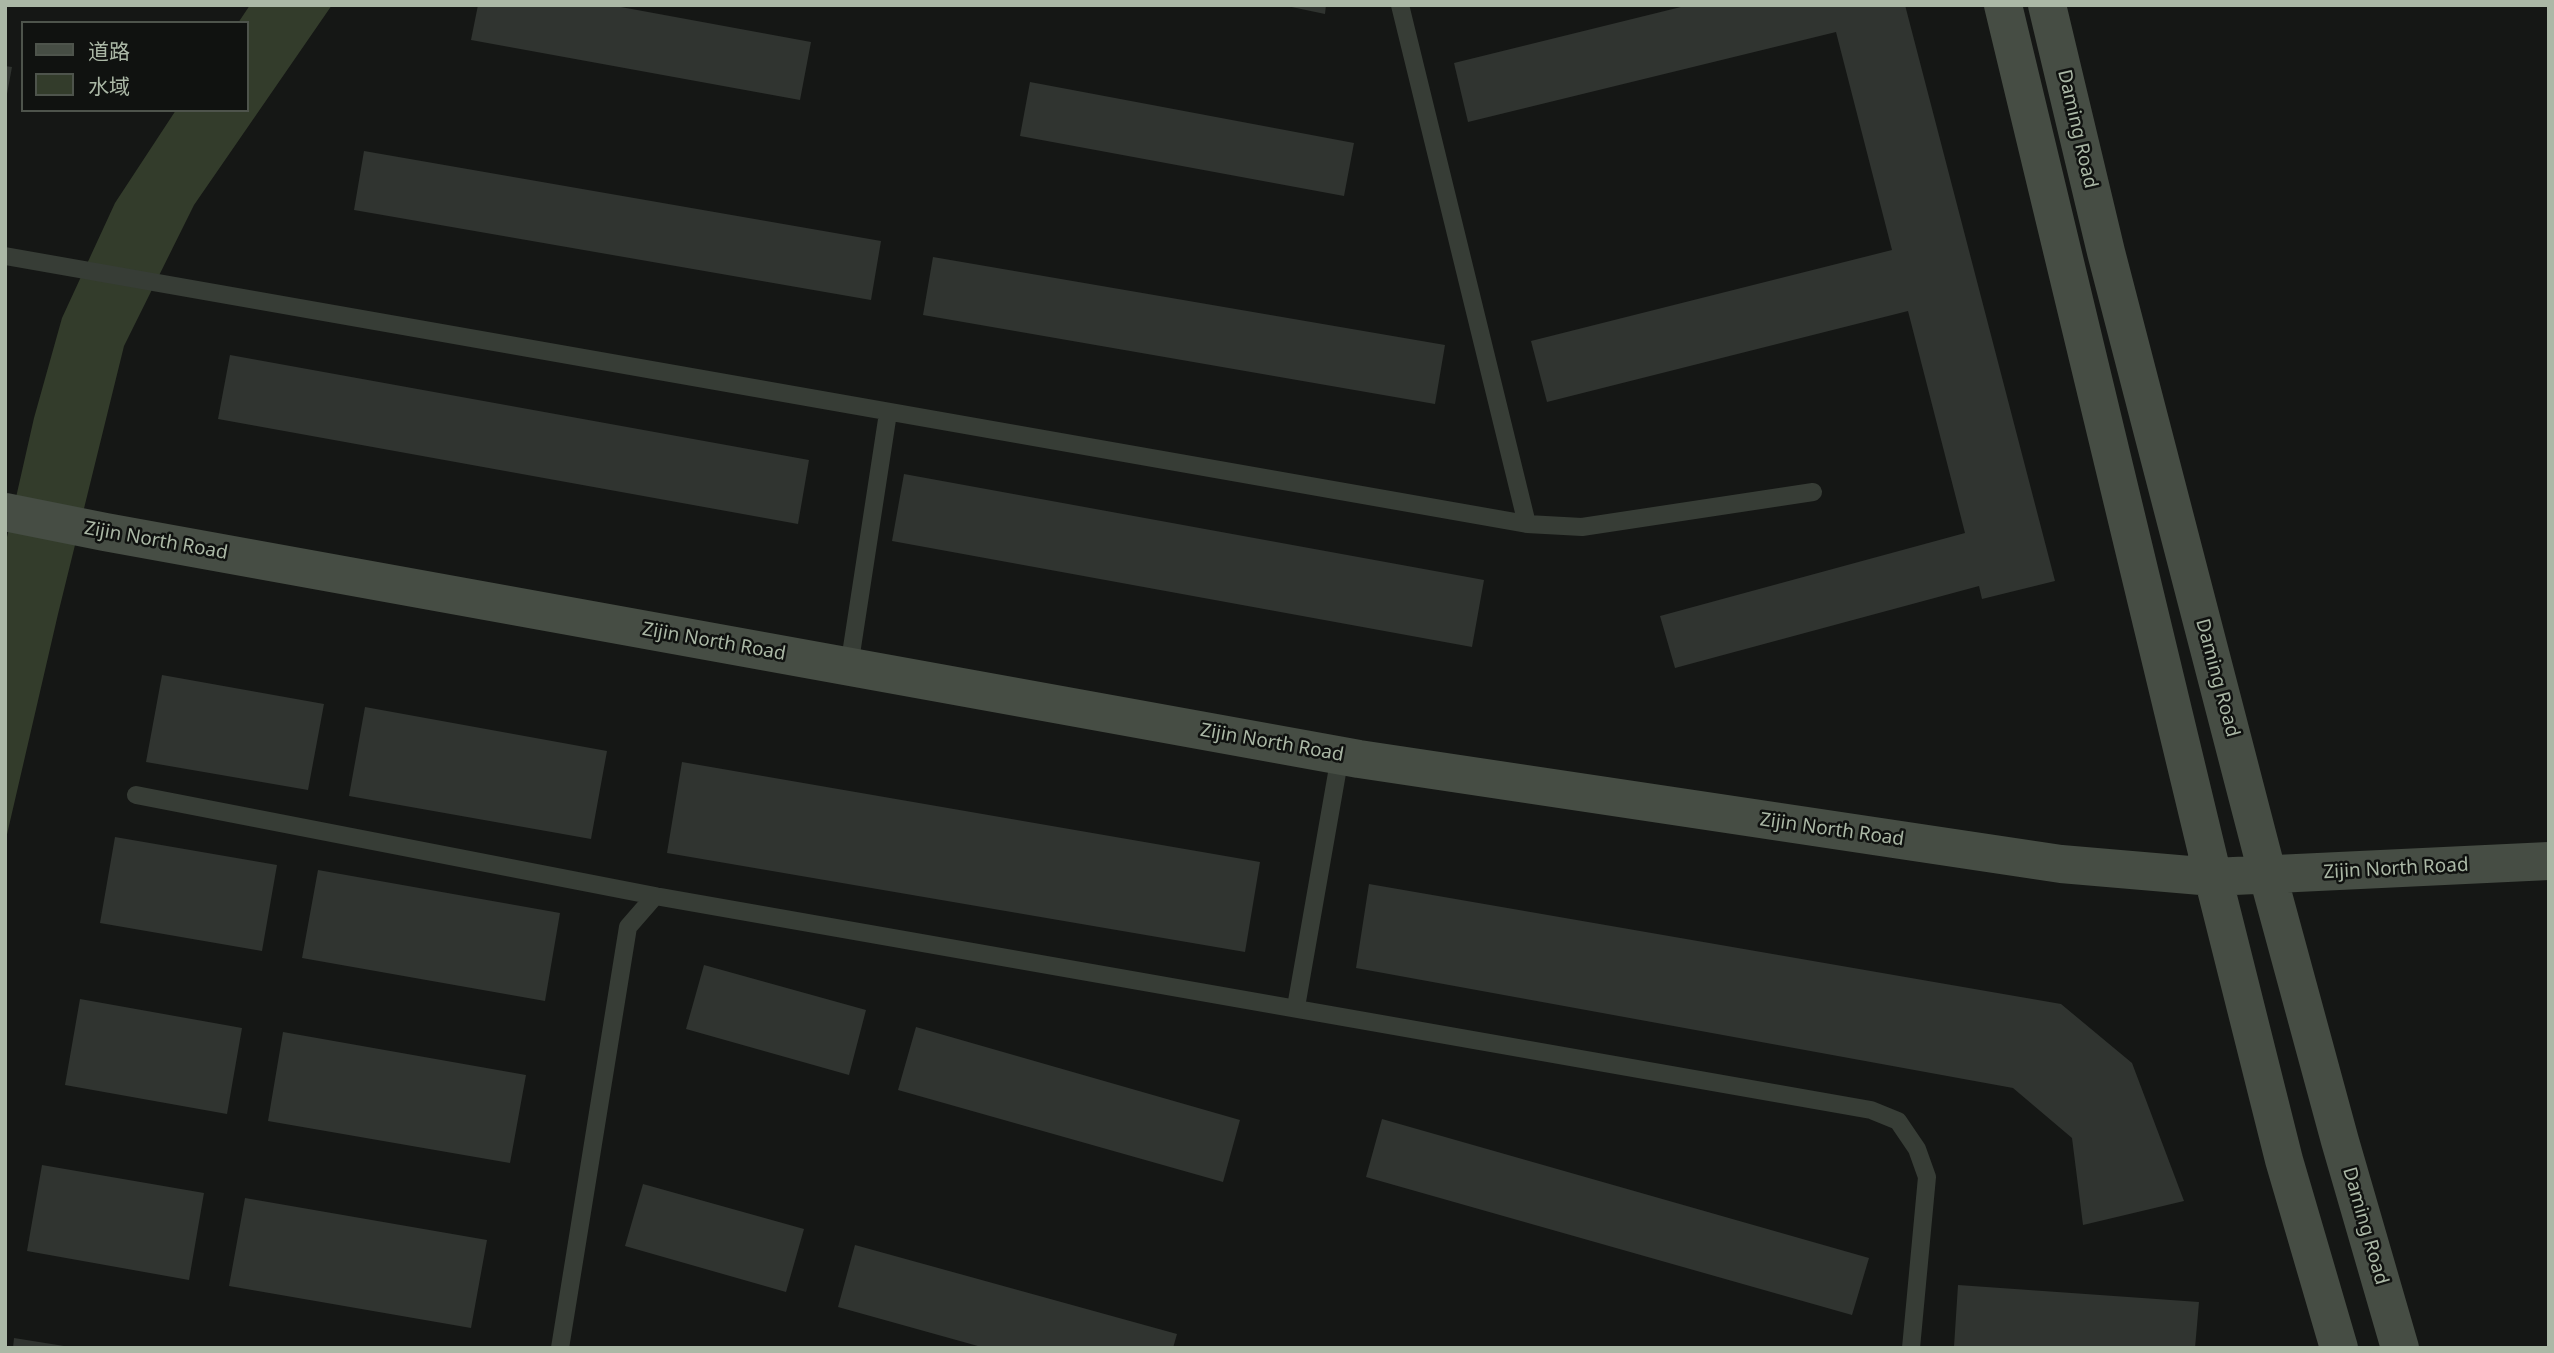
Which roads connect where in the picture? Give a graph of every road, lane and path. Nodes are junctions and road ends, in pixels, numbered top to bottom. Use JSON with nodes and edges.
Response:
{"nodes":[{"id":1,"x":1400,"y":5,"type":"edge"},
{"id":2,"x":2003,"y":5,"type":"edge"},
{"id":3,"x":2047,"y":5,"type":"edge"},
{"id":4,"x":5,"y":256,"type":"edge"},
{"id":5,"x":888,"y":413,"type":"junction"},
{"id":6,"x":1813,"y":492,"type":"dead end"},
{"id":7,"x":5,"y":512,"type":"edge"},
{"id":8,"x":1527,"y":524,"type":"junction"},
{"id":9,"x":849,"y":667,"type":"junction"},
{"id":10,"x":1340,"y":756,"type":"junction"},
{"id":11,"x":136,"y":795,"type":"dead end"},
{"id":12,"x":2549,"y":860,"type":"edge"},
{"id":13,"x":2268,"y":876,"type":"junction"},
{"id":14,"x":2213,"y":877,"type":"junction"},
{"id":15,"x":655,"y":896,"type":"junction"},
{"id":16,"x":1296,"y":1007,"type":"junction"},
{"id":17,"x":560,"y":1348,"type":"edge"},
{"id":18,"x":1911,"y":1348,"type":"edge"},
{"id":19,"x":2339,"y":1348,"type":"edge"},
{"id":20,"x":2400,"y":1348,"type":"edge"}],
"edges":[{"from":1,"to":8,"type":"lane"},
{"from":2,"to":14,"type":"street"},
{"from":3,"to":13,"type":"street","name":"Daming Road"},
{"from":4,"to":5,"type":"lane"},
{"from":5,"to":8,"type":"lane"},
{"from":5,"to":9,"type":"lane"},
{"from":6,"to":8,"type":"lane"},
{"from":7,"to":9,"type":"street","name":"Zijin North Road"},
{"from":9,"to":10,"type":"street","name":"Zijin North Road"},
{"from":10,"to":14,"type":"street","name":"Zijin North Road"},
{"from":10,"to":16,"type":"lane"},
{"from":11,"to":15,"type":"lane"},
{"from":12,"to":13,"type":"street","name":"Zijin North Road"},
{"from":13,"to":14,"type":"street","name":"Zijin North Road"},
{"from":13,"to":20,"type":"street","name":"Daming Road"},
{"from":14,"to":19,"type":"street"},
{"from":15,"to":16,"type":"lane"},
{"from":15,"to":17,"type":"lane"},
{"from":16,"to":18,"type":"lane"}]}
